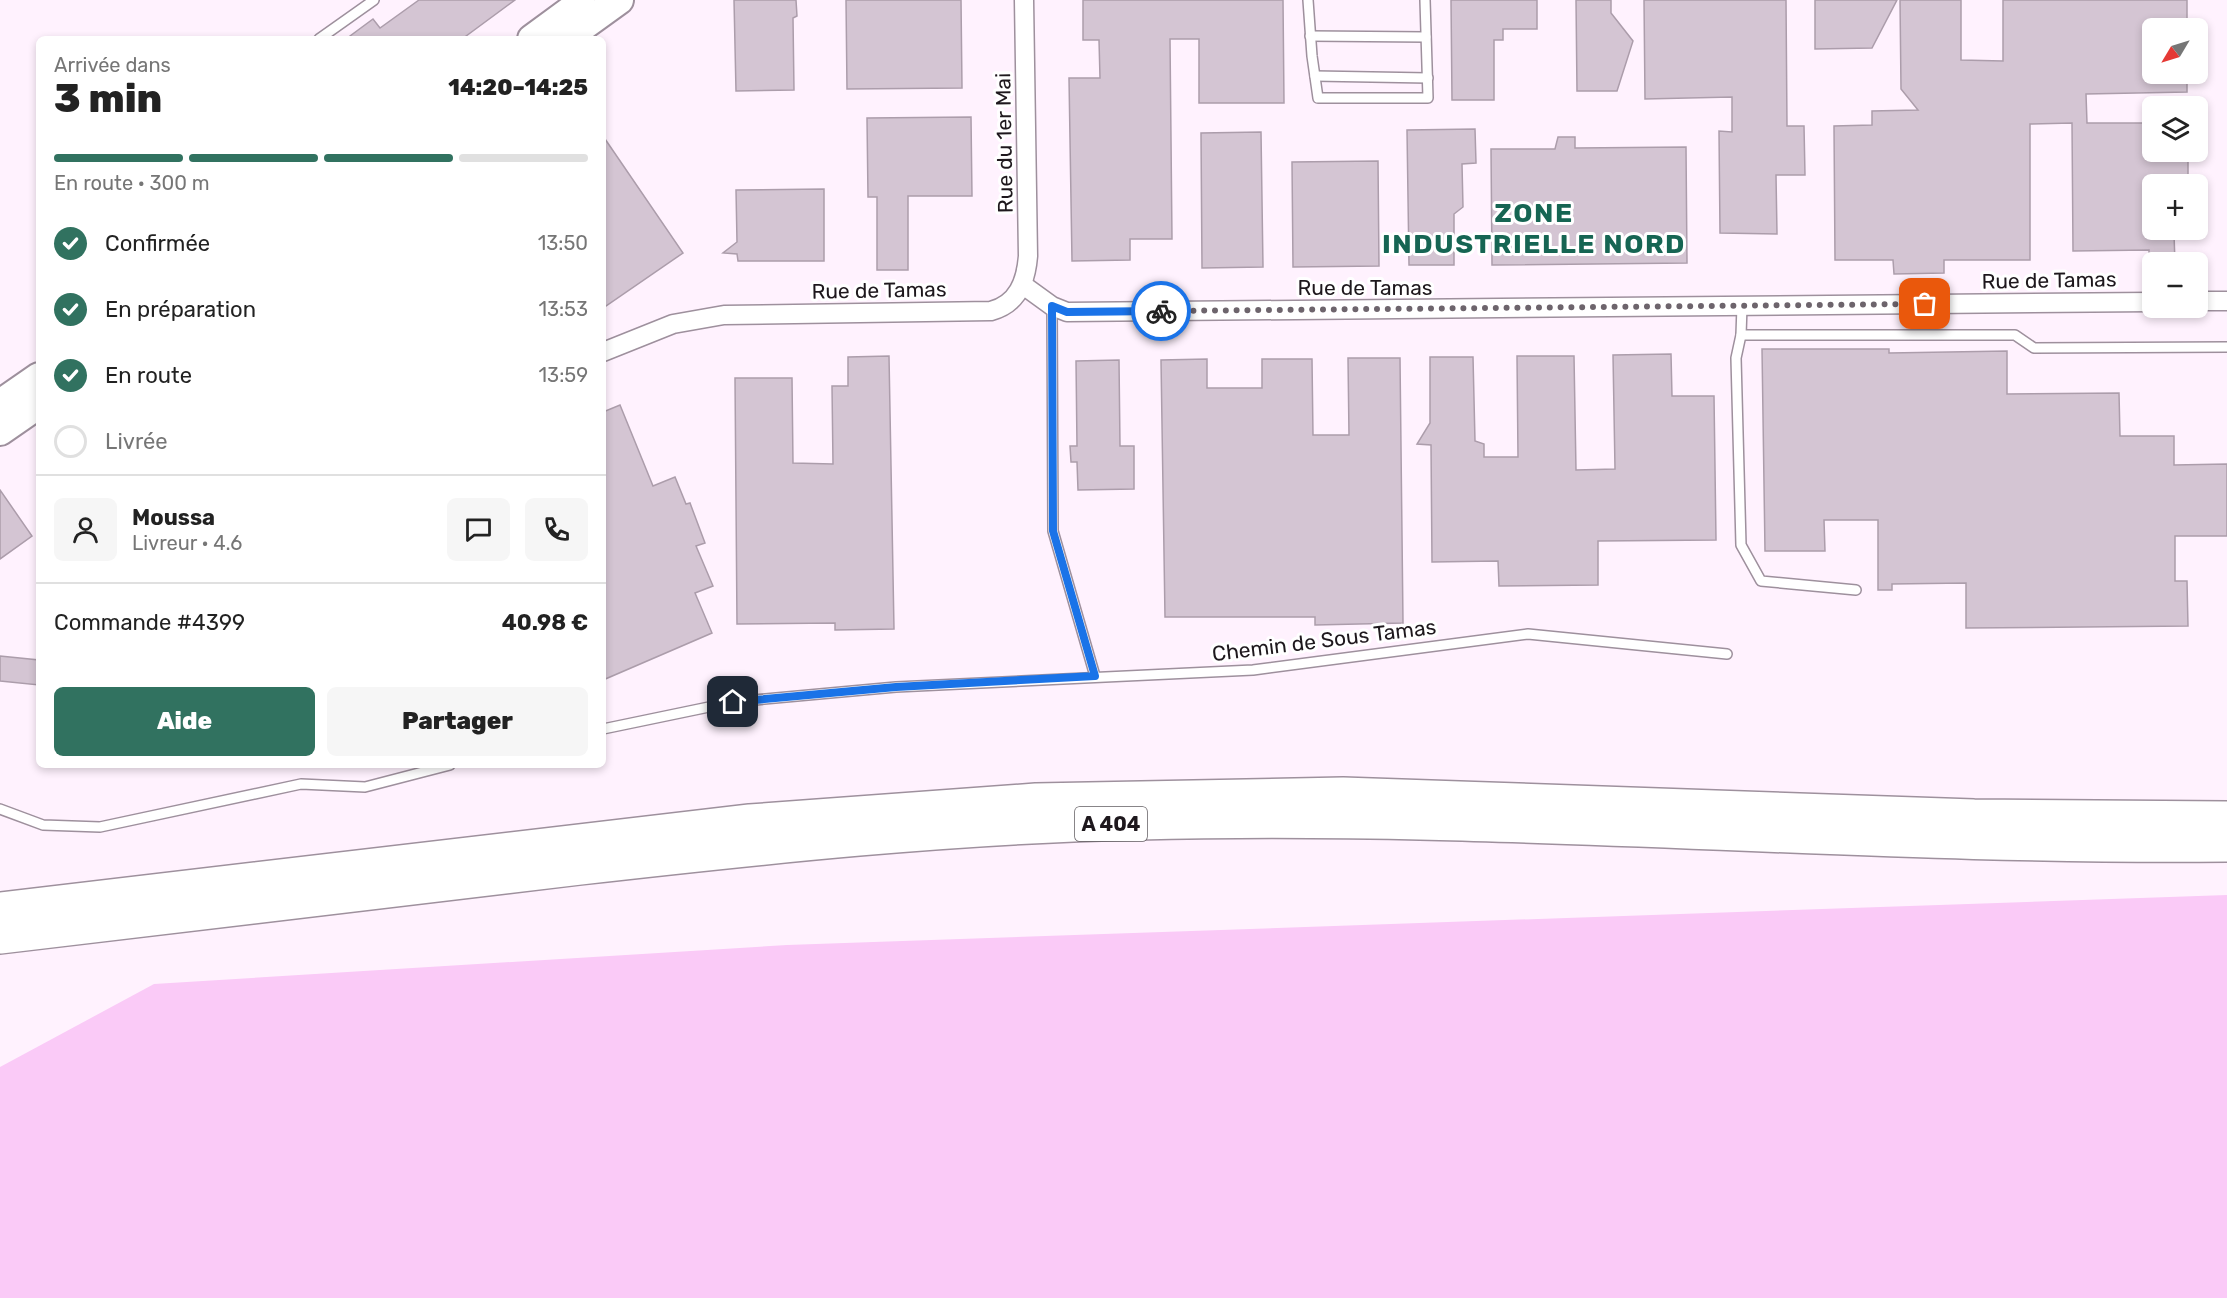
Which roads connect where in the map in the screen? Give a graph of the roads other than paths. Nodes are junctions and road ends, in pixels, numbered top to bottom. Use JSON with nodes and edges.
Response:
{"nodes":[{"id":1,"x":375,"y":0,"type":"edge"},
{"id":2,"x":585,"y":0,"type":"edge"},
{"id":3,"x":619,"y":0,"type":"edge"},
{"id":4,"x":1024,"y":0,"type":"edge"},
{"id":5,"x":1308,"y":0,"type":"edge"},
{"id":6,"x":1425,"y":0,"type":"edge"},
{"id":7,"x":323,"y":36,"type":"edge"},
{"id":8,"x":535,"y":36,"type":"edge"},
{"id":9,"x":569,"y":36,"type":"edge"},
{"id":10,"x":1310,"y":36,"type":"junction"},
{"id":11,"x":1426,"y":37,"type":"junction"},
{"id":12,"x":1315,"y":76,"type":"junction"},
{"id":13,"x":1428,"y":78,"type":"junction"},
{"id":14,"x":1023,"y":285,"type":"junction"},
{"id":15,"x":2208,"y":301,"type":"edge"},
{"id":16,"x":2227,"y":301,"type":"edge"},
{"id":17,"x":2142,"y":302,"type":"edge"},
{"id":18,"x":1052,"y":306,"type":"junction"},
{"id":19,"x":1742,"y":306,"type":"junction"},
{"id":20,"x":1741,"y":335,"type":"junction"},
{"id":21,"x":2227,"y":347,"type":"edge"},
{"id":22,"x":606,"y":351,"type":"edge"},
{"id":23,"x":36,"y":379,"type":"edge"},
{"id":24,"x":0,"y":404,"type":"edge"},
{"id":25,"x":36,"y":406,"type":"edge"},
{"id":26,"x":0,"y":431,"type":"edge"},
{"id":27,"x":1856,"y":590,"type":"dead end"},
{"id":28,"x":1726,"y":654,"type":"dead end"},
{"id":29,"x":1095,"y":676,"type":"junction"},
{"id":30,"x":606,"y":728,"type":"edge"},
{"id":31,"x":438,"y":768,"type":"edge"},
{"id":32,"x":0,"y":809,"type":"edge"},
{"id":33,"x":2227,"y":818,"type":"edge"},
{"id":34,"x":2227,"y":845,"type":"edge"},
{"id":35,"x":0,"y":909,"type":"edge"},
{"id":36,"x":0,"y":937,"type":"edge"}],
"edges":[{"from":1,"to":7,"type":"lane"},
{"from":2,"to":8,"type":"main road"},
{"from":3,"to":9,"type":"main road"},
{"from":4,"to":14,"type":"street","name":"Rue du 1er Mai"},
{"from":5,"to":10,"type":"lane"},
{"from":6,"to":11,"type":"lane"},
{"from":10,"to":11,"type":"lane"},
{"from":10,"to":12,"type":"lane"},
{"from":11,"to":13,"type":"lane"},
{"from":12,"to":13,"type":"lane"},
{"from":12,"to":13,"type":"lane"},
{"from":14,"to":18,"type":"street","name":"Rue de Tamas"},
{"from":14,"to":22,"type":"street","name":"Rue de Tamas"},
{"from":15,"to":16,"type":"street"},
{"from":17,"to":19,"type":"street","name":"Rue de Tamas"},
{"from":18,"to":19,"type":"street","name":"Rue de Tamas"},
{"from":18,"to":29,"type":"lane"},
{"from":19,"to":20,"type":"lane"},
{"from":20,"to":21,"type":"lane"},
{"from":20,"to":27,"type":"lane"},
{"from":23,"to":24,"type":"main road"},
{"from":25,"to":26,"type":"main road"},
{"from":28,"to":29,"type":"lane","name":"Chemin de Sous Tamas"},
{"from":29,"to":30,"type":"lane","name":"Chemin de Sous Tamas"},
{"from":31,"to":32,"type":"lane"},
{"from":33,"to":35,"type":"highway","number":"A 404"},
{"from":34,"to":36,"type":"highway","number":"A 404"}]}
